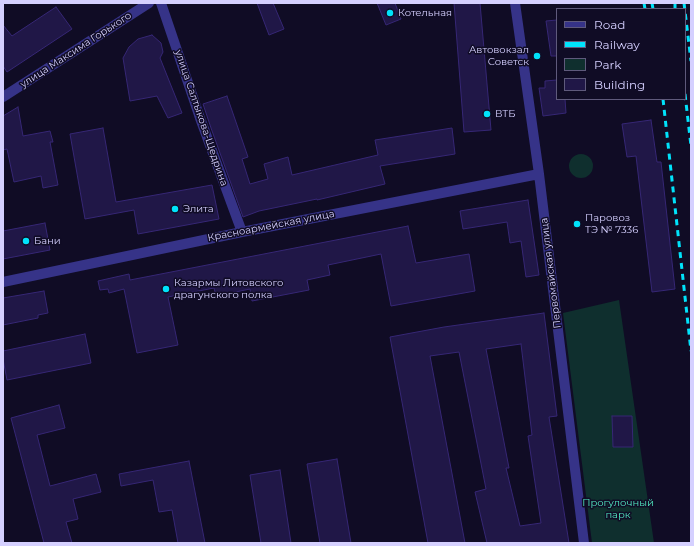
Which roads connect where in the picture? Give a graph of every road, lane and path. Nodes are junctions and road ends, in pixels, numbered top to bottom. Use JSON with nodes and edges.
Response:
{"nodes":[{"id":1,"x":149,"y":3,"type":"edge"},
{"id":2,"x":161,"y":3,"type":"edge"},
{"id":3,"x":515,"y":3,"type":"edge"},
{"id":4,"x":3,"y":97,"type":"edge"},
{"id":5,"x":539,"y":174,"type":"junction"},
{"id":6,"x":242,"y":232,"type":"junction"},
{"id":7,"x":3,"y":282,"type":"edge"},
{"id":8,"x":584,"y":543,"type":"edge"}],
"edges":[{"from":1,"to":4,"type":"street","name":"улица Максима Горького"},
{"from":2,"to":6,"type":"street","name":"улица Салтыкова-Щедрина"},
{"from":3,"to":5,"type":"street","name":"Первомайская улица"},
{"from":5,"to":6,"type":"street","name":"Красноармейская улица"},
{"from":5,"to":8,"type":"street","name":"Первомайская улица"},
{"from":6,"to":7,"type":"street","name":"Красноармейская улица"}]}
